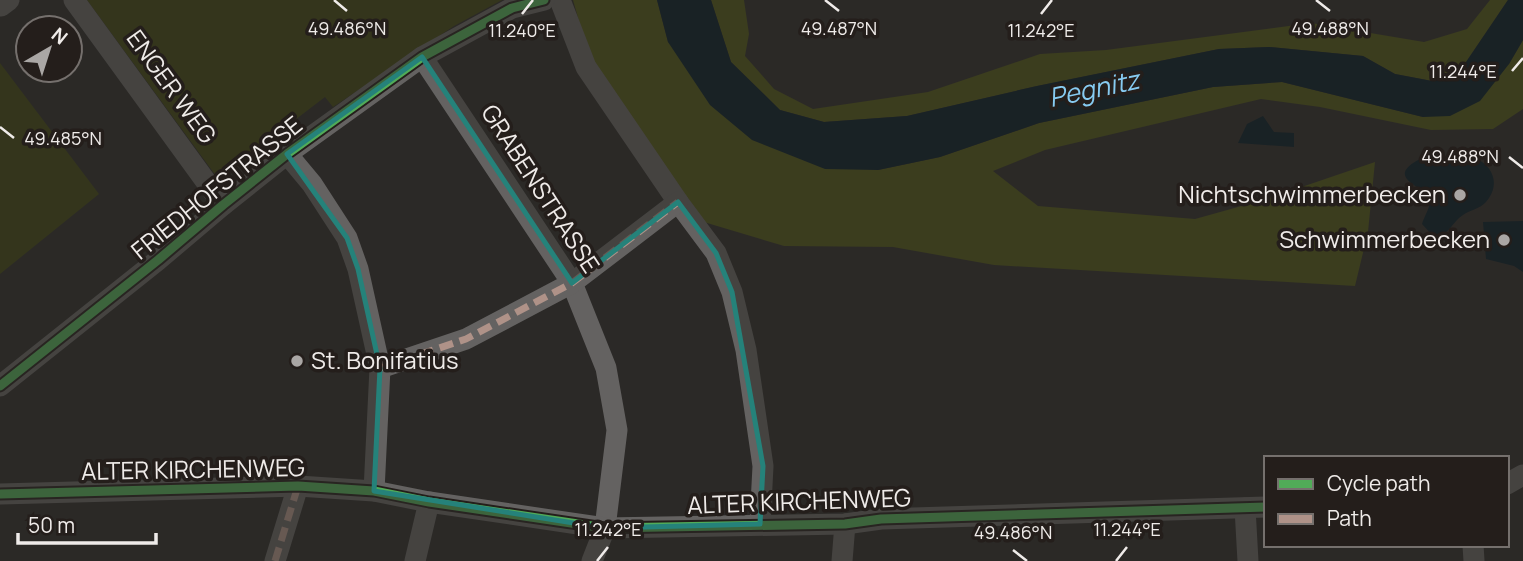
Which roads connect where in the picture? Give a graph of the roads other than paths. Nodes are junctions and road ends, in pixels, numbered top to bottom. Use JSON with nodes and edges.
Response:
{"nodes":[{"id":1,"x":75,"y":0,"type":"edge"},
{"id":2,"x":544,"y":0,"type":"edge"},
{"id":3,"x":560,"y":0,"type":"edge"},
{"id":4,"x":422,"y":57,"type":"junction"},
{"id":5,"x":287,"y":154,"type":"junction"},
{"id":6,"x":678,"y":202,"type":"junction"},
{"id":7,"x":223,"y":205,"type":"junction"},
{"id":8,"x":572,"y":283,"type":"junction"},
{"id":9,"x":380,"y":368,"type":"junction"},
{"id":10,"x":0,"y":386,"type":"edge"},
{"id":11,"x":298,"y":486,"type":"junction"},
{"id":12,"x":374,"y":491,"type":"junction"},
{"id":13,"x":0,"y":494,"type":"edge"},
{"id":14,"x":429,"y":502,"type":"junction"},
{"id":15,"x":1255,"y":508,"type":"edge"},
{"id":16,"x":760,"y":524,"type":"junction"},
{"id":17,"x":845,"y":524,"type":"junction"},
{"id":18,"x":605,"y":528,"type":"junction"},
{"id":19,"x":275,"y":561,"type":"edge"},
{"id":20,"x":415,"y":561,"type":"edge"},
{"id":21,"x":592,"y":561,"type":"edge"},
{"id":22,"x":842,"y":561,"type":"edge"},
{"id":23,"x":1248,"y":561,"type":"edge"}],
"edges":[{"from":1,"to":7,"type":"street","name":"ENGER WEG"},
{"from":2,"to":4,"type":"street","name":"FRIEDHOFSTRASSE"},
{"from":3,"to":6,"type":"street"},
{"from":4,"to":5,"type":"street","name":"FRIEDHOFSTRASSE"},
{"from":4,"to":8,"type":"street","name":"GRABENSTRASSE"},
{"from":5,"to":7,"type":"street","name":"FRIEDHOFSTRASSE"},
{"from":5,"to":9,"type":"street"},
{"from":6,"to":8,"type":"street"},
{"from":6,"to":16,"type":"street"},
{"from":7,"to":10,"type":"street","name":"FRIEDHOFSTRASSE"},
{"from":8,"to":9,"type":"street"},
{"from":8,"to":18,"type":"street","name":"GRABENSTRASSE"},
{"from":9,"to":12,"type":"street"},
{"from":11,"to":12,"type":"street","name":"ALTER KIRCHENWEG"},
{"from":11,"to":13,"type":"street","name":"ALTER KIRCHENWEG"},
{"from":11,"to":19,"type":"street"},
{"from":12,"to":14,"type":"street","name":"ALTER KIRCHENWEG"},
{"from":14,"to":18,"type":"street","name":"ALTER KIRCHENWEG"},
{"from":14,"to":20,"type":"street"},
{"from":15,"to":17,"type":"street","name":"ALTER KIRCHENWEG"},
{"from":15,"to":23,"type":"street"},
{"from":16,"to":17,"type":"street","name":"ALTER KIRCHENWEG"},
{"from":16,"to":18,"type":"street","name":"ALTER KIRCHENWEG"},
{"from":17,"to":22,"type":"street"},
{"from":18,"to":21,"type":"street","name":"GRABENSTRASSE"}]}
